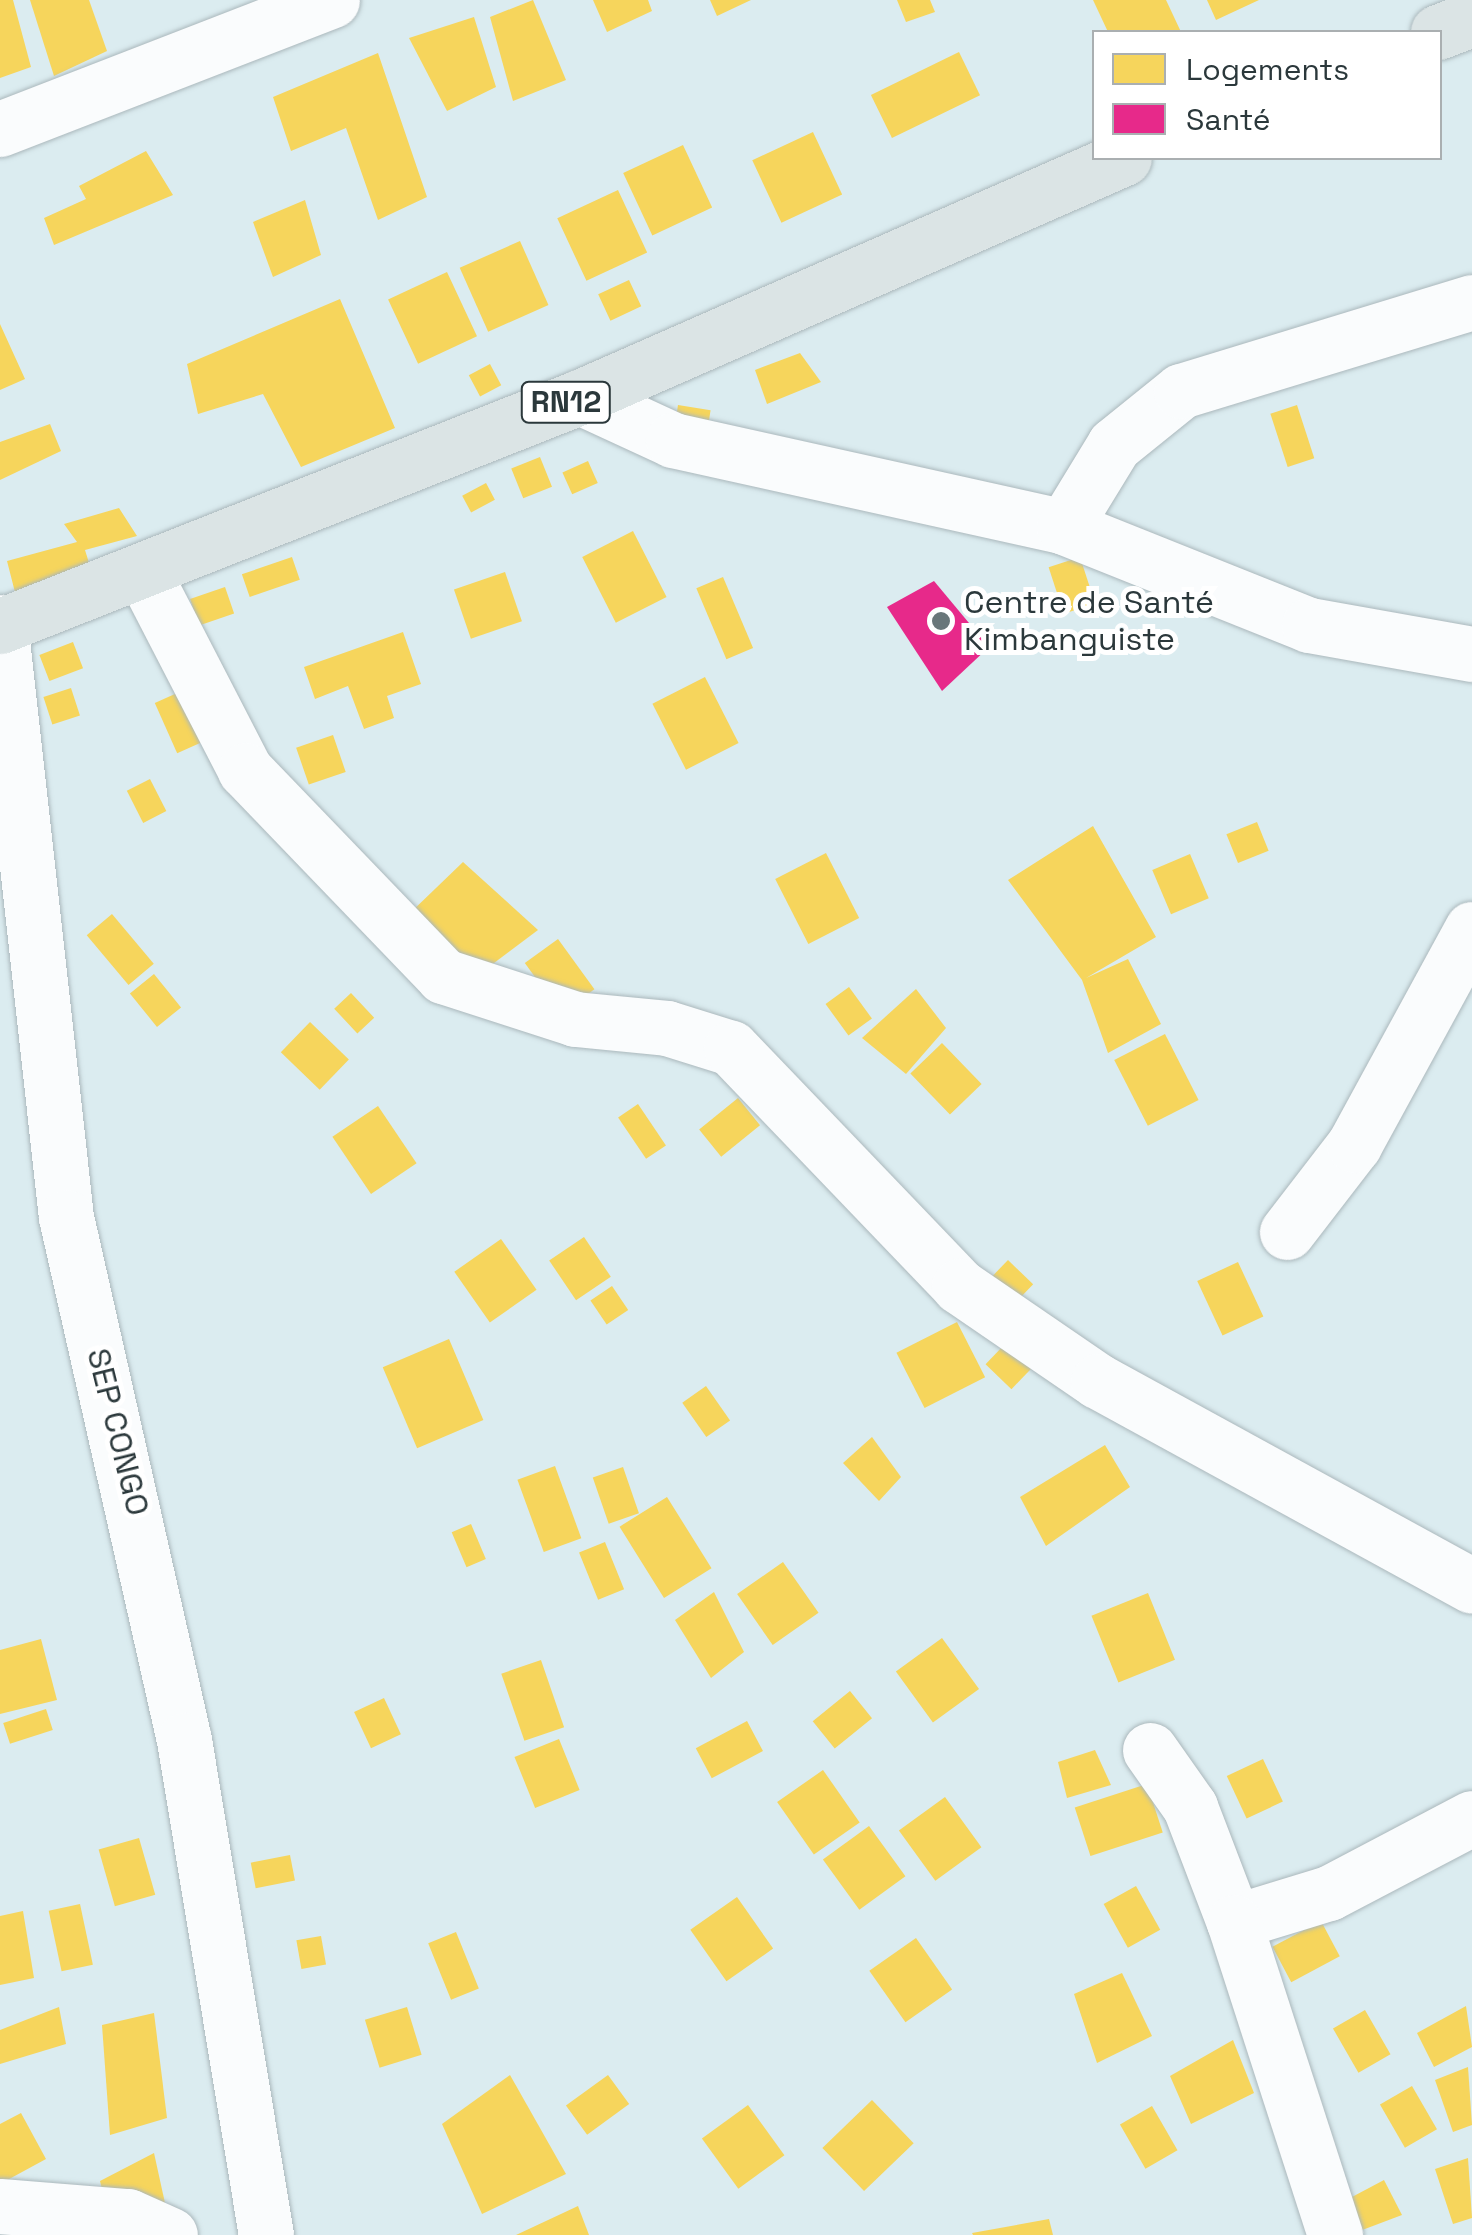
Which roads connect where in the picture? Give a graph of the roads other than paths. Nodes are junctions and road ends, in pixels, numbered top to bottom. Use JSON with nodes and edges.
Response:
{"nodes":[{"id":1,"x":332,"y":0,"type":"edge"},
{"id":2,"x":1472,"y":19,"type":"edge"},
{"id":3,"x":206,"y":25,"type":"edge"},
{"id":4,"x":1442,"y":30,"type":"edge"},
{"id":5,"x":0,"y":129,"type":"edge"},
{"id":6,"x":1119,"y":160,"type":"edge"},
{"id":7,"x":1472,"y":302,"type":"edge"},
{"id":8,"x":580,"y":397,"type":"junction"},
{"id":9,"x":1064,"y":527,"type":"junction"},
{"id":10,"x":143,"y":572,"type":"junction"},
{"id":11,"x":0,"y":625,"type":"edge"},
{"id":12,"x":1472,"y":654,"type":"edge"},
{"id":13,"x":1472,"y":930,"type":"edge"},
{"id":14,"x":1287,"y":1232,"type":"dead end"},
{"id":15,"x":1472,"y":1586,"type":"edge"},
{"id":16,"x":1150,"y":1750,"type":"dead end"},
{"id":17,"x":1472,"y":1818,"type":"edge"},
{"id":18,"x":1234,"y":1922,"type":"junction"},
{"id":19,"x":0,"y":2206,"type":"edge"},
{"id":20,"x":170,"y":2235,"type":"edge"},
{"id":21,"x":266,"y":2235,"type":"edge"},
{"id":22,"x":1335,"y":2235,"type":"edge"}],
"edges":[{"from":1,"to":3,"type":"street"},
{"from":2,"to":4,"type":"main road"},
{"from":3,"to":5,"type":"street"},
{"from":6,"to":8,"type":"main road","number":"RN12"},
{"from":7,"to":9,"type":"street"},
{"from":8,"to":9,"type":"street"},
{"from":8,"to":10,"type":"main road","number":"RN12"},
{"from":9,"to":12,"type":"street"},
{"from":10,"to":11,"type":"main road","number":"RN12"},
{"from":10,"to":15,"type":"street"},
{"from":11,"to":21,"type":"street","name":"SEP CONGO"},
{"from":13,"to":14,"type":"street"},
{"from":16,"to":18,"type":"street"},
{"from":17,"to":18,"type":"street"},
{"from":18,"to":22,"type":"street"},
{"from":19,"to":20,"type":"street"}]}
